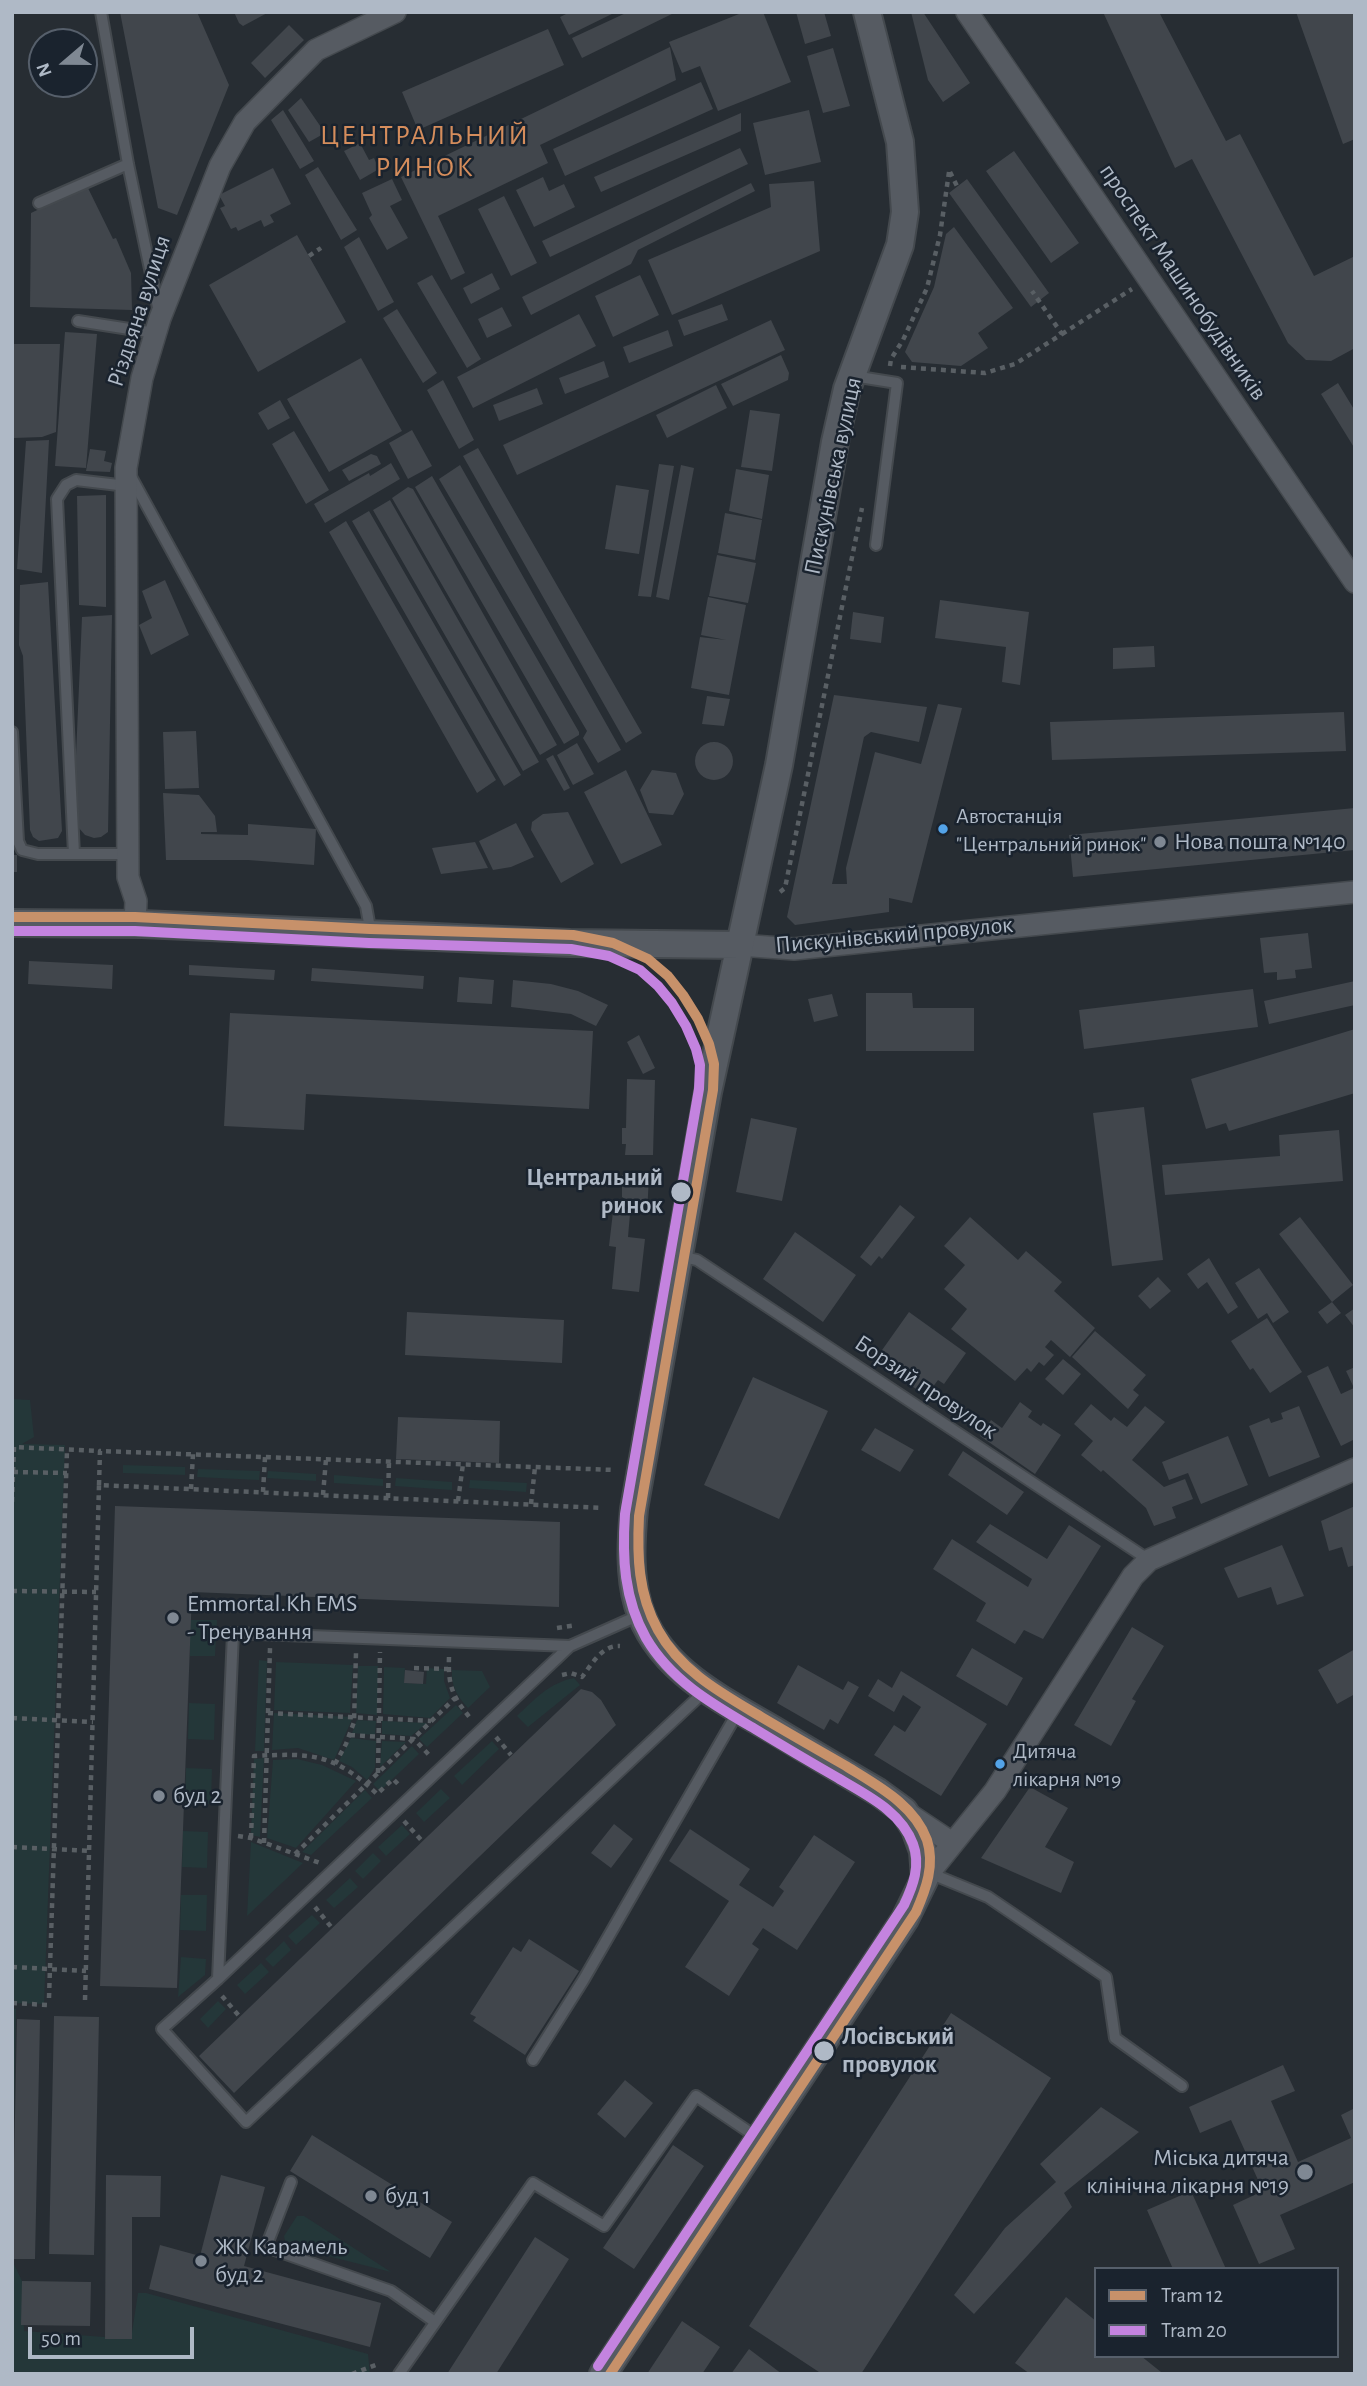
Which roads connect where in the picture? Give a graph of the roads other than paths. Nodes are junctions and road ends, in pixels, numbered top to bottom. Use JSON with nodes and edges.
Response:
{"nodes":[{"id":1,"x":101,"y":12,"type":"edge"},
{"id":2,"x":395,"y":12,"type":"edge"},
{"id":3,"x":867,"y":12,"type":"edge"},
{"id":4,"x":967,"y":12,"type":"edge"},
{"id":5,"x":128,"y":164,"type":"junction"},
{"id":6,"x":39,"y":203,"type":"dead end"},
{"id":7,"x":78,"y":321,"type":"dead end"},
{"id":8,"x":158,"y":325,"type":"junction"},
{"id":9,"x":852,"y":376,"type":"junction"},
{"id":10,"x":127,"y":477,"type":"junction"},
{"id":11,"x":876,"y":545,"type":"dead end"},
{"id":12,"x":1355,"y":582,"type":"edge"},
{"id":13,"x":12,"y":732,"type":"edge"},
{"id":14,"x":74,"y":854,"type":"junction"},
{"id":15,"x":128,"y":854,"type":"junction"},
{"id":16,"x":1355,"y":892,"type":"edge"},
{"id":17,"x":12,"y":923,"type":"edge"},
{"id":18,"x":135,"y":924,"type":"junction"},
{"id":19,"x":371,"y":934,"type":"junction"},
{"id":20,"x":739,"y":945,"type":"junction"},
{"id":21,"x":678,"y":1256,"type":"junction"},
{"id":22,"x":1355,"y":1469,"type":"edge"},
{"id":23,"x":1149,"y":1560,"type":"junction"},
{"id":24,"x":642,"y":1614,"type":"junction"},
{"id":25,"x":570,"y":1646,"type":"junction"},
{"id":26,"x":706,"y":1690,"type":"junction"},
{"id":27,"x":739,"y":1710,"type":"junction"},
{"id":28,"x":904,"y":1811,"type":"junction"},
{"id":29,"x":952,"y":1843,"type":"junction"},
{"id":30,"x":926,"y":1874,"type":"junction"},
{"id":31,"x":218,"y":1979,"type":"junction"},
{"id":32,"x":533,"y":2060,"type":"dead end"},
{"id":33,"x":1182,"y":2085,"type":"dead end"},
{"id":34,"x":759,"y":2139,"type":"junction"},
{"id":35,"x":291,"y":2182,"type":"dead end"},
{"id":36,"x":435,"y":2322,"type":"junction"},
{"id":37,"x":399,"y":2374,"type":"edge"},
{"id":38,"x":603,"y":2374,"type":"edge"}],
"edges":[{"from":1,"to":5,"type":"lane"},
{"from":2,"to":8,"type":"street","name":"Різдвяна вулиця"},
{"from":3,"to":9,"type":"street","name":"Пискунівська вулиця"},
{"from":4,"to":12,"type":"street","name":"проспект Машинобудівників"},
{"from":5,"to":6,"type":"lane"},
{"from":5,"to":8,"type":"lane"},
{"from":7,"to":8,"type":"lane"},
{"from":8,"to":10,"type":"street","name":"Різдвяна вулиця"},
{"from":9,"to":11,"type":"lane"},
{"from":9,"to":20,"type":"street","name":"Пискунівська вулиця"},
{"from":10,"to":14,"type":"lane"},
{"from":10,"to":15,"type":"street","name":"Різдвяна вулиця"},
{"from":10,"to":19,"type":"lane"},
{"from":13,"to":14,"type":"lane"},
{"from":14,"to":15,"type":"lane"},
{"from":15,"to":18,"type":"street","name":"Різдвяна вулиця"},
{"from":16,"to":20,"type":"street","name":"Пискунівський провулок"},
{"from":17,"to":18,"type":"street","name":"Пискунівський провулок"},
{"from":18,"to":19,"type":"street","name":"Пискунівський провулок"},
{"from":19,"to":20,"type":"street","name":"Пискунівський провулок"},
{"from":20,"to":21,"type":"street"},
{"from":21,"to":23,"type":"lane","name":"Борзий провулок"},
{"from":21,"to":24,"type":"street"},
{"from":22,"to":23,"type":"street"},
{"from":23,"to":29,"type":"street"},
{"from":24,"to":25,"type":"lane"},
{"from":24,"to":26,"type":"street"},
{"from":25,"to":31,"type":"lane"},
{"from":25,"to":31,"type":"lane"},
{"from":26,"to":27,"type":"street"},
{"from":26,"to":31,"type":"lane"},
{"from":27,"to":28,"type":"street"},
{"from":27,"to":32,"type":"lane"},
{"from":28,"to":29,"type":"street"},
{"from":28,"to":30,"type":"street"},
{"from":29,"to":30,"type":"street"},
{"from":30,"to":33,"type":"lane"},
{"from":30,"to":34,"type":"street"},
{"from":34,"to":36,"type":"lane"},
{"from":34,"to":38,"type":"street"},
{"from":35,"to":36,"type":"lane"},
{"from":36,"to":37,"type":"lane"}]}
